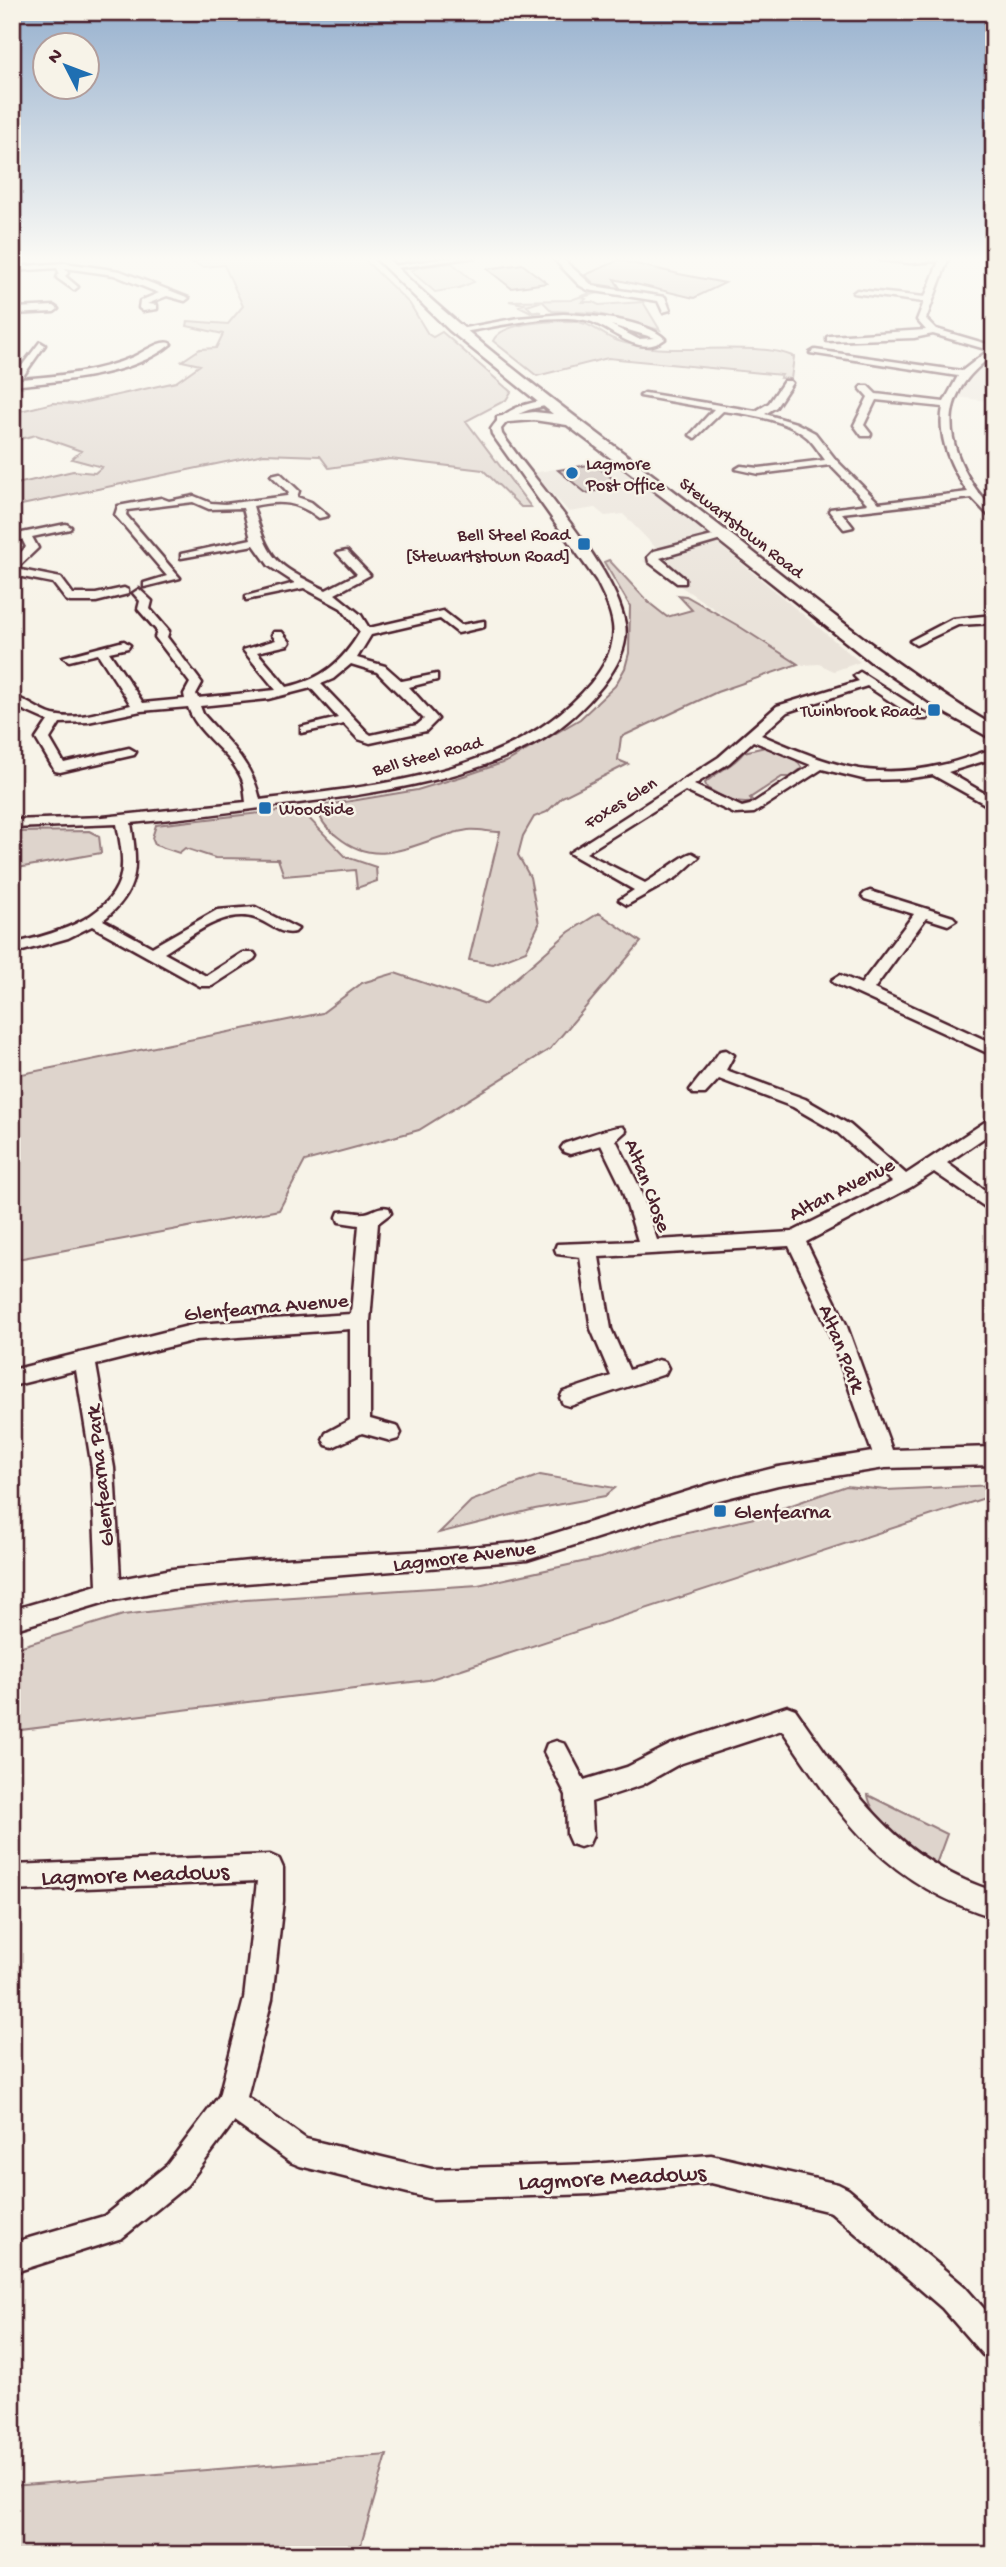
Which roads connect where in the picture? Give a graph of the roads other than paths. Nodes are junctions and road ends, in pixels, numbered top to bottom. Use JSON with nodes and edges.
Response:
{"nodes":[{"id":1,"x":67,"y":377,"type":"joint"},
{"id":2,"x":515,"y":377,"type":"edge"},
{"id":3,"x":963,"y":377,"type":"edge"},
{"id":4,"x":13,"y":383,"type":"edge"},
{"id":5,"x":787,"y":383,"type":"dead end"},
{"id":6,"x":864,"y":387,"type":"dead end"},
{"id":7,"x":62,"y":388,"type":"dead end"},
{"id":8,"x":645,"y":396,"type":"dead end"},
{"id":9,"x":873,"y":397,"type":"junction"},
{"id":10,"x":546,"y":402,"type":"junction"},
{"id":11,"x":948,"y":405,"type":"junction"},
{"id":12,"x":721,"y":407,"type":"junction"},
{"id":13,"x":758,"y":414,"type":"junction"},
{"id":14,"x":502,"y":420,"type":"junction"},
{"id":15,"x":573,"y":421,"type":"junction"},
{"id":16,"x":866,"y":434,"type":"dead end"},
{"id":17,"x":695,"y":435,"type":"dead end"},
{"id":18,"x":832,"y":462,"type":"junction"},
{"id":19,"x":741,"y":469,"type":"dead end"},
{"id":20,"x":276,"y":475,"type":"dead end"},
{"id":21,"x":972,"y":495,"type":"junction"},
{"id":22,"x":291,"y":498,"type":"junction"},
{"id":23,"x":247,"y":504,"type":"junction"},
{"id":24,"x":876,"y":505,"type":"junction"},
{"id":25,"x":323,"y":516,"type":"dead end"},
{"id":26,"x":994,"y":518,"type":"edge"},
{"id":27,"x":65,"y":527,"type":"dead end"},
{"id":28,"x":849,"y":527,"type":"dead end"},
{"id":29,"x":724,"y":536,"type":"junction"},
{"id":30,"x":257,"y":541,"type":"junction"},
{"id":31,"x":343,"y":553,"type":"dead end"},
{"id":32,"x":185,"y":556,"type":"dead end"},
{"id":33,"x":12,"y":567,"type":"edge"},
{"id":34,"x":12,"y":572,"type":"edge"},
{"id":35,"x":681,"y":581,"type":"dead end"},
{"id":36,"x":304,"y":584,"type":"junction"},
{"id":37,"x":143,"y":589,"type":"junction"},
{"id":38,"x":326,"y":594,"type":"junction"},
{"id":39,"x":250,"y":598,"type":"dead end"},
{"id":40,"x":994,"y":619,"type":"edge"},
{"id":41,"x":480,"y":624,"type":"dead end"},
{"id":42,"x":366,"y":632,"type":"junction"},
{"id":43,"x":278,"y":635,"type":"dead end"},
{"id":44,"x":916,"y":641,"type":"dead end"},
{"id":45,"x":124,"y":645,"type":"dead end"},
{"id":46,"x":101,"y":650,"type":"junction"},
{"id":47,"x":69,"y":657,"type":"dead end"},
{"id":48,"x":350,"y":660,"type":"junction"},
{"id":49,"x":433,"y":677,"type":"dead end"},
{"id":50,"x":314,"y":684,"type":"junction"},
{"id":51,"x":400,"y":685,"type":"junction"},
{"id":52,"x":284,"y":691,"type":"junction"},
{"id":53,"x":12,"y":700,"type":"edge"},
{"id":54,"x":195,"y":703,"type":"junction"},
{"id":55,"x":139,"y":707,"type":"junction"},
{"id":56,"x":922,"y":716,"type":"dead end"},
{"id":57,"x":56,"y":719,"type":"junction"},
{"id":58,"x":348,"y":719,"type":"junction"},
{"id":59,"x":306,"y":730,"type":"dead end"},
{"id":60,"x":994,"y":734,"type":"edge"},
{"id":61,"x":752,"y":736,"type":"junction"},
{"id":62,"x":129,"y":752,"type":"dead end"},
{"id":63,"x":994,"y":753,"type":"edge"},
{"id":64,"x":820,"y":765,"type":"junction"},
{"id":65,"x":936,"y":771,"type":"junction"},
{"id":66,"x":684,"y":785,"type":"junction"},
{"id":67,"x":254,"y":805,"type":"junction"},
{"id":68,"x":994,"y":805,"type":"edge"},
{"id":69,"x":123,"y":819,"type":"junction"},
{"id":70,"x":12,"y":824,"type":"edge"},
{"id":71,"x":692,"y":857,"type":"dead end"},
{"id":72,"x":644,"y":889,"type":"junction"},
{"id":73,"x":870,"y":896,"type":"dead end"},
{"id":74,"x":627,"y":900,"type":"dead end"},
{"id":75,"x":923,"y":912,"type":"junction"},
{"id":76,"x":948,"y":920,"type":"dead end"},
{"id":77,"x":94,"y":921,"type":"junction"},
{"id":78,"x":290,"y":929,"type":"dead end"},
{"id":79,"x":12,"y":948,"type":"edge"},
{"id":80,"x":153,"y":953,"type":"junction"},
{"id":81,"x":248,"y":956,"type":"dead end"},
{"id":82,"x":840,"y":980,"type":"dead end"},
{"id":83,"x":865,"y":990,"type":"junction"},
{"id":84,"x":994,"y":1051,"type":"edge"},
{"id":85,"x":726,"y":1055,"type":"dead end"},
{"id":86,"x":716,"y":1072,"type":"junction"},
{"id":87,"x":699,"y":1090,"type":"dead end"},
{"id":88,"x":994,"y":1122,"type":"edge"},
{"id":89,"x":612,"y":1134,"type":"joint"},
{"id":90,"x":570,"y":1149,"type":"dead end"},
{"id":91,"x":935,"y":1163,"type":"junction"},
{"id":92,"x":905,"y":1183,"type":"junction"},
{"id":93,"x":994,"y":1207,"type":"edge"},
{"id":94,"x":346,"y":1217,"type":"dead end"},
{"id":95,"x":795,"y":1239,"type":"junction"},
{"id":96,"x":650,"y":1248,"type":"junction"},
{"id":97,"x":564,"y":1249,"type":"dead end"},
{"id":98,"x":589,"y":1251,"type":"junction"},
{"id":99,"x":360,"y":1321,"type":"junction"},
{"id":100,"x":85,"y":1361,"type":"junction"},
{"id":101,"x":658,"y":1367,"type":"dead end"},
{"id":102,"x":12,"y":1378,"type":"edge"},
{"id":103,"x":623,"y":1380,"type":"junction"},
{"id":104,"x":570,"y":1398,"type":"dead end"},
{"id":105,"x":360,"y":1424,"type":"junction"},
{"id":106,"x":391,"y":1433,"type":"dead end"},
{"id":107,"x":333,"y":1439,"type":"dead end"},
{"id":108,"x":994,"y":1456,"type":"edge"},
{"id":109,"x":885,"y":1459,"type":"junction"},
{"id":110,"x":109,"y":1591,"type":"junction"},
{"id":111,"x":12,"y":1620,"type":"edge"},
{"id":112,"x":556,"y":1752,"type":"dead end"},
{"id":113,"x":578,"y":1794,"type":"junction"},
{"id":114,"x":580,"y":1835,"type":"dead end"},
{"id":115,"x":12,"y":1878,"type":"edge"},
{"id":116,"x":994,"y":1904,"type":"edge"},
{"id":117,"x":231,"y":2103,"type":"junction"},
{"id":118,"x":12,"y":2258,"type":"edge"},
{"id":119,"x":994,"y":2344,"type":"edge"}],
"edges":[{"from":1,"to":4,"type":"street"},
{"from":1,"to":7,"type":"street"},
{"from":2,"to":10,"type":"main road","name":"Stewartstown Road"},
{"from":3,"to":11,"type":"street"},
{"from":5,"to":13,"type":"street"},
{"from":6,"to":9,"type":"street"},
{"from":8,"to":12,"type":"street"},
{"from":9,"to":11,"type":"street"},
{"from":9,"to":16,"type":"street"},
{"from":10,"to":14,"type":"street"},
{"from":10,"to":15,"type":"main road","name":"Stewartstown Road"},
{"from":11,"to":21,"type":"street"},
{"from":12,"to":13,"type":"street"},
{"from":12,"to":17,"type":"street"},
{"from":13,"to":18,"type":"street"},
{"from":14,"to":15,"type":"main road"},
{"from":14,"to":67,"type":"street","name":"Bell Steel Road"},
{"from":15,"to":29,"type":"main road","name":"Stewartstown Road"},
{"from":18,"to":19,"type":"street"},
{"from":18,"to":24,"type":"street"},
{"from":20,"to":22,"type":"street"},
{"from":21,"to":24,"type":"street"},
{"from":21,"to":26,"type":"street"},
{"from":22,"to":23,"type":"street"},
{"from":22,"to":25,"type":"street"},
{"from":23,"to":30,"type":"street"},
{"from":23,"to":37,"type":"street"},
{"from":24,"to":28,"type":"street"},
{"from":27,"to":33,"type":"street"},
{"from":29,"to":35,"type":"street"},
{"from":29,"to":60,"type":"main road","name":"Stewartstown Road"},
{"from":30,"to":32,"type":"street"},
{"from":30,"to":36,"type":"street"},
{"from":31,"to":38,"type":"street"},
{"from":34,"to":37,"type":"street"},
{"from":36,"to":38,"type":"street"},
{"from":36,"to":39,"type":"street"},
{"from":37,"to":54,"type":"street"},
{"from":38,"to":42,"type":"street"},
{"from":40,"to":44,"type":"street"},
{"from":41,"to":42,"type":"street"},
{"from":42,"to":48,"type":"street"},
{"from":43,"to":52,"type":"street"},
{"from":45,"to":46,"type":"street"},
{"from":46,"to":47,"type":"street"},
{"from":46,"to":55,"type":"street"},
{"from":48,"to":50,"type":"street"},
{"from":48,"to":51,"type":"street"},
{"from":49,"to":51,"type":"street"},
{"from":50,"to":52,"type":"street"},
{"from":50,"to":58,"type":"street"},
{"from":51,"to":58,"type":"street"},
{"from":52,"to":54,"type":"street"},
{"from":53,"to":57,"type":"street"},
{"from":54,"to":55,"type":"street"},
{"from":54,"to":67,"type":"street"},
{"from":55,"to":57,"type":"street"},
{"from":56,"to":61,"type":"street","name":"Foxes Glen"},
{"from":57,"to":62,"type":"street"},
{"from":58,"to":59,"type":"street"},
{"from":61,"to":64,"type":"street"},
{"from":61,"to":66,"type":"street","name":"Foxes Glen"},
{"from":63,"to":65,"type":"street"},
{"from":64,"to":65,"type":"street"},
{"from":64,"to":66,"type":"street","name":"Foxes Glen"},
{"from":65,"to":68,"type":"street"},
{"from":66,"to":72,"type":"street","name":"Foxes Glen"},
{"from":67,"to":69,"type":"street","name":"Bell Steel Road"},
{"from":69,"to":70,"type":"street","name":"Bell Steel Road"},
{"from":69,"to":77,"type":"street"},
{"from":71,"to":72,"type":"street"},
{"from":72,"to":74,"type":"street"},
{"from":73,"to":75,"type":"street"},
{"from":75,"to":76,"type":"street"},
{"from":75,"to":83,"type":"street"},
{"from":77,"to":79,"type":"street"},
{"from":77,"to":80,"type":"street"},
{"from":78,"to":80,"type":"street"},
{"from":80,"to":81,"type":"street"},
{"from":82,"to":83,"type":"street"},
{"from":83,"to":84,"type":"street"},
{"from":85,"to":86,"type":"street"},
{"from":86,"to":87,"type":"street"},
{"from":86,"to":92,"type":"street"},
{"from":88,"to":91,"type":"street","name":"Altan Avenue"},
{"from":89,"to":90,"type":"street","name":"Altan Close"},
{"from":89,"to":96,"type":"street","name":"Altan Close"},
{"from":91,"to":92,"type":"street","name":"Altan Avenue"},
{"from":91,"to":93,"type":"street"},
{"from":92,"to":95,"type":"street","name":"Altan Avenue"},
{"from":94,"to":99,"type":"street"},
{"from":95,"to":96,"type":"street","name":"Altan Avenue"},
{"from":95,"to":109,"type":"street","name":"Altan Park"},
{"from":96,"to":98,"type":"street","name":"Altan Avenue"},
{"from":97,"to":98,"type":"street","name":"Altan Avenue"},
{"from":98,"to":103,"type":"street"},
{"from":99,"to":100,"type":"street","name":"Glenfearna Avenue"},
{"from":99,"to":105,"type":"street"},
{"from":100,"to":102,"type":"street","name":"Glenfearna Avenue"},
{"from":100,"to":110,"type":"street","name":"Glenfearna Park"},
{"from":101,"to":103,"type":"street"},
{"from":103,"to":104,"type":"street"},
{"from":105,"to":106,"type":"street"},
{"from":105,"to":107,"type":"street"},
{"from":108,"to":109,"type":"street","name":"Lagmore Avenue"},
{"from":109,"to":110,"type":"street","name":"Lagmore Avenue"},
{"from":110,"to":111,"type":"street","name":"Lagmore Avenue"},
{"from":112,"to":113,"type":"street"},
{"from":113,"to":114,"type":"street"},
{"from":113,"to":116,"type":"street"},
{"from":115,"to":117,"type":"street","name":"Lagmore Meadows"},
{"from":117,"to":118,"type":"street","name":"Lagmore Meadows"},
{"from":117,"to":119,"type":"street","name":"Lagmore Meadows"}]}
